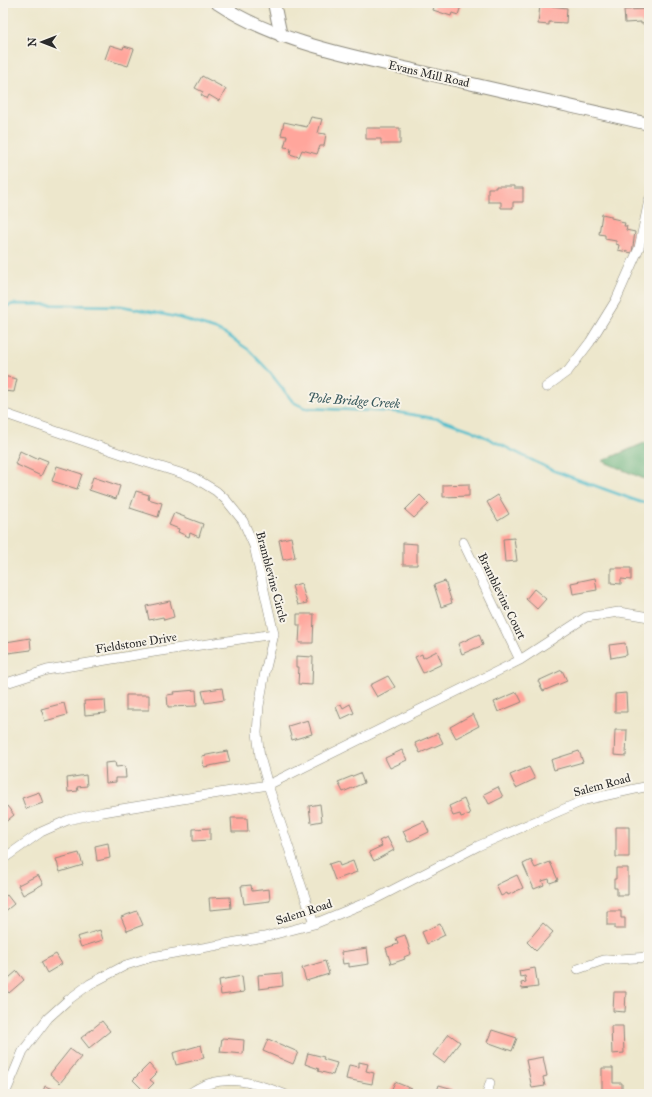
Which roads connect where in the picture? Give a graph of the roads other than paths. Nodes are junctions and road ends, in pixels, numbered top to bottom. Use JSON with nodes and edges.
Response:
{"nodes":[{"id":1,"x":217,"y":3,"type":"edge"},
{"id":2,"x":274,"y":3,"type":"edge"},
{"id":3,"x":281,"y":36,"type":"junction"},
{"id":4,"x":649,"y":124,"type":"edge"},
{"id":5,"x":649,"y":200,"type":"edge"},
{"id":6,"x":546,"y":387,"type":"dead end"},
{"id":7,"x":3,"y":413,"type":"edge"},
{"id":8,"x":463,"y":542,"type":"dead end"},
{"id":9,"x":649,"y":617,"type":"edge"},
{"id":10,"x":274,"y":634,"type":"junction"},
{"id":11,"x":520,"y":660,"type":"junction"},
{"id":12,"x":3,"y":684,"type":"edge"},
{"id":13,"x":268,"y":785,"type":"junction"},
{"id":14,"x":649,"y":786,"type":"edge"},
{"id":15,"x":3,"y":859,"type":"edge"},
{"id":16,"x":314,"y":924,"type":"junction"},
{"id":17,"x":649,"y":957,"type":"edge"},
{"id":18,"x":578,"y":969,"type":"dead end"},
{"id":19,"x":490,"y":1083,"type":"dead end"},
{"id":20,"x":5,"y":1094,"type":"edge"},
{"id":21,"x":189,"y":1094,"type":"edge"},
{"id":22,"x":284,"y":1094,"type":"edge"},
{"id":23,"x":487,"y":1094,"type":"edge"}],
"edges":[{"from":1,"to":3,"type":"main road","name":"Evans Mill Road"},
{"from":2,"to":3,"type":"main road"},
{"from":3,"to":4,"type":"main road","name":"Evans Mill Road"},
{"from":5,"to":6,"type":"street"},
{"from":7,"to":10,"type":"street","name":"Bramblevine Circle"},
{"from":8,"to":11,"type":"street","name":"Bramblevine Court"},
{"from":9,"to":11,"type":"street"},
{"from":10,"to":12,"type":"street","name":"Fieldstone Drive"},
{"from":10,"to":13,"type":"street","name":"Bramblevine Circle"},
{"from":11,"to":13,"type":"street"},
{"from":13,"to":15,"type":"street"},
{"from":13,"to":16,"type":"street","name":"Bramblevine Circle"},
{"from":14,"to":16,"type":"street","name":"Salem Road"},
{"from":16,"to":20,"type":"street","name":"Salem Road"},
{"from":17,"to":18,"type":"street"},
{"from":19,"to":23,"type":"street"},
{"from":21,"to":22,"type":"street"}]}
